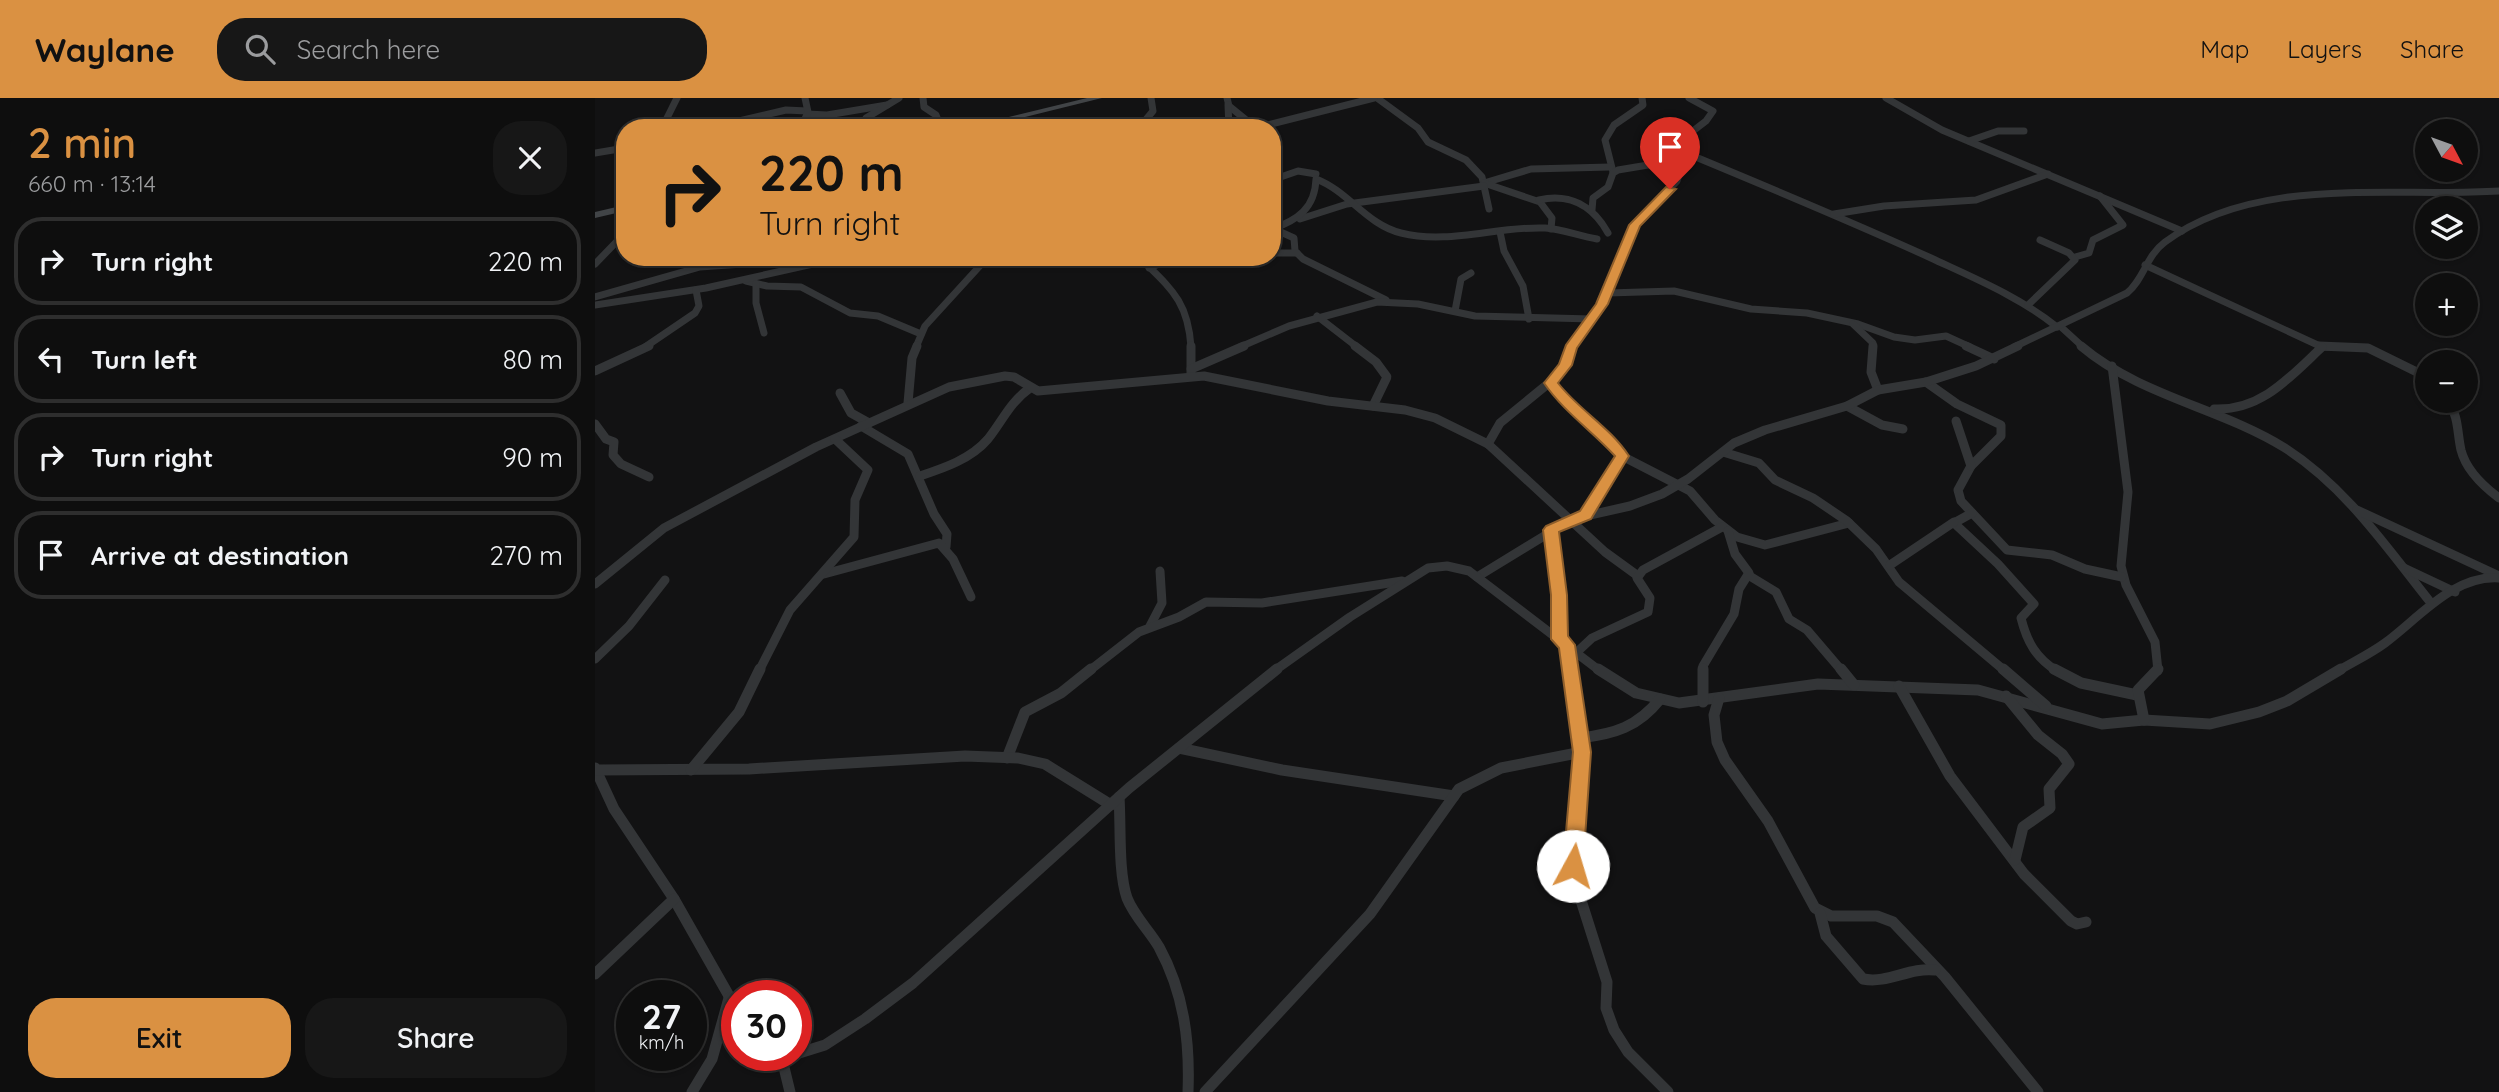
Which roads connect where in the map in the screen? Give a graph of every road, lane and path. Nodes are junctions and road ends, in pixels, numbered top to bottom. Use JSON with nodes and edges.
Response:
{"nodes":[{"id":1,"x":677,"y":98,"type":"edge"},
{"id":2,"x":805,"y":98,"type":"edge"},
{"id":3,"x":923,"y":98,"type":"edge"},
{"id":4,"x":1098,"y":98,"type":"edge"},
{"id":5,"x":1151,"y":98,"type":"edge"},
{"id":6,"x":1376,"y":98,"type":"edge"},
{"id":7,"x":1642,"y":98,"type":"edge"},
{"id":8,"x":1689,"y":98,"type":"edge"},
{"id":9,"x":1886,"y":98,"type":"edge"},
{"id":10,"x":896,"y":101,"type":"edge"},
{"id":11,"x":1228,"y":101,"type":"edge"},
{"id":12,"x":807,"y":112,"type":"junction"},
{"id":13,"x":666,"y":119,"type":"edge"},
{"id":14,"x":748,"y":119,"type":"edge"},
{"id":15,"x":804,"y":119,"type":"edge"},
{"id":16,"x":865,"y":119,"type":"edge"},
{"id":17,"x":938,"y":119,"type":"edge"},
{"id":18,"x":1007,"y":119,"type":"edge"},
{"id":19,"x":1146,"y":119,"type":"edge"},
{"id":20,"x":1229,"y":119,"type":"edge"},
{"id":21,"x":1247,"y":119,"type":"edge"},
{"id":22,"x":1281,"y":122,"type":"edge"},
{"id":23,"x":2024,"y":131,"type":"dead end"},
{"id":24,"x":1969,"y":141,"type":"junction"},
{"id":25,"x":616,"y":150,"type":"edge"},
{"id":26,"x":595,"y":153,"type":"edge"},
{"id":27,"x":1685,"y":156,"type":"junction"},
{"id":28,"x":1612,"y":170,"type":"junction"},
{"id":29,"x":1316,"y":174,"type":"dead end"},
{"id":30,"x":2048,"y":174,"type":"junction"},
{"id":31,"x":1281,"y":177,"type":"edge"},
{"id":32,"x":1484,"y":185,"type":"junction"},
{"id":33,"x":2499,"y":191,"type":"edge"},
{"id":34,"x":2100,"y":195,"type":"junction"},
{"id":35,"x":1539,"y":200,"type":"junction"},
{"id":36,"x":1355,"y":204,"type":"junction"},
{"id":37,"x":1489,"y":209,"type":"dead end"},
{"id":38,"x":1592,"y":209,"type":"junction"},
{"id":39,"x":616,"y":210,"type":"edge"},
{"id":40,"x":1834,"y":214,"type":"junction"},
{"id":41,"x":595,"y":215,"type":"edge"},
{"id":42,"x":1296,"y":220,"type":"junction"},
{"id":43,"x":1281,"y":226,"type":"edge"},
{"id":44,"x":1551,"y":229,"type":"junction"},
{"id":45,"x":1500,"y":232,"type":"junction"},
{"id":46,"x":2182,"y":232,"type":"junction"},
{"id":47,"x":1281,"y":233,"type":"edge"},
{"id":48,"x":1608,"y":233,"type":"dead end"},
{"id":49,"x":1597,"y":239,"type":"dead end"},
{"id":50,"x":2041,"y":240,"type":"dead end"},
{"id":51,"x":616,"y":242,"type":"edge"},
{"id":52,"x":1281,"y":253,"type":"edge"},
{"id":53,"x":1297,"y":253,"type":"junction"},
{"id":54,"x":2075,"y":257,"type":"junction"},
{"id":55,"x":595,"y":264,"type":"edge"},
{"id":56,"x":2145,"y":265,"type":"junction"},
{"id":57,"x":714,"y":266,"type":"edge"},
{"id":58,"x":804,"y":266,"type":"edge"},
{"id":59,"x":980,"y":266,"type":"edge"},
{"id":60,"x":1154,"y":266,"type":"edge"},
{"id":61,"x":1149,"y":268,"type":"joint"},
{"id":62,"x":1471,"y":272,"type":"dead end"},
{"id":63,"x":742,"y":280,"type":"junction"},
{"id":64,"x":756,"y":284,"type":"junction"},
{"id":65,"x":696,"y":290,"type":"junction"},
{"id":66,"x":1608,"y":293,"type":"junction"},
{"id":67,"x":595,"y":297,"type":"edge"},
{"id":68,"x":1391,"y":302,"type":"junction"},
{"id":69,"x":595,"y":305,"type":"edge"},
{"id":70,"x":2028,"y":305,"type":"junction"},
{"id":71,"x":1455,"y":311,"type":"junction"},
{"id":72,"x":1317,"y":316,"type":"junction"},
{"id":73,"x":1529,"y":318,"type":"junction"},
{"id":74,"x":1592,"y":319,"type":"junction"},
{"id":75,"x":1853,"y":324,"type":"junction"},
{"id":76,"x":2059,"y":326,"type":"junction"},
{"id":77,"x":764,"y":333,"type":"dead end"},
{"id":78,"x":921,"y":334,"type":"junction"},
{"id":79,"x":2322,"y":347,"type":"junction"},
{"id":80,"x":1994,"y":359,"type":"junction"},
{"id":81,"x":2112,"y":366,"type":"junction"},
{"id":82,"x":595,"y":371,"type":"edge"},
{"id":83,"x":2415,"y":371,"type":"edge"},
{"id":84,"x":1191,"y":372,"type":"junction"},
{"id":85,"x":1926,"y":382,"type":"junction"},
{"id":86,"x":1551,"y":383,"type":"junction"},
{"id":87,"x":1030,"y":388,"type":"junction"},
{"id":88,"x":1878,"y":390,"type":"junction"},
{"id":89,"x":840,"y":393,"type":"dead end"},
{"id":90,"x":908,"y":403,"type":"junction"},
{"id":91,"x":1373,"y":406,"type":"junction"},
{"id":92,"x":1847,"y":407,"type":"junction"},
{"id":93,"x":2200,"y":407,"type":"junction"},
{"id":94,"x":2456,"y":413,"type":"edge"},
{"id":95,"x":1956,"y":421,"type":"dead end"},
{"id":96,"x":595,"y":424,"type":"edge"},
{"id":97,"x":865,"y":425,"type":"junction"},
{"id":98,"x":1903,"y":429,"type":"dead end"},
{"id":99,"x":835,"y":439,"type":"junction"},
{"id":100,"x":1488,"y":444,"type":"junction"},
{"id":101,"x":1723,"y":452,"type":"junction"},
{"id":102,"x":1622,"y":456,"type":"junction"},
{"id":103,"x":1971,"y":466,"type":"junction"},
{"id":104,"x":920,"y":476,"type":"junction"},
{"id":105,"x":649,"y":477,"type":"dead end"},
{"id":106,"x":1679,"y":484,"type":"junction"},
{"id":107,"x":2499,"y":498,"type":"edge"},
{"id":108,"x":2353,"y":508,"type":"junction"},
{"id":109,"x":1972,"y":513,"type":"junction"},
{"id":110,"x":1585,"y":515,"type":"junction"},
{"id":111,"x":1572,"y":519,"type":"junction"},
{"id":112,"x":1954,"y":522,"type":"junction"},
{"id":113,"x":1849,"y":523,"type":"junction"},
{"id":114,"x":1725,"y":529,"type":"junction"},
{"id":115,"x":1551,"y":530,"type":"junction"},
{"id":116,"x":946,"y":547,"type":"junction"},
{"id":117,"x":1890,"y":565,"type":"junction"},
{"id":118,"x":2400,"y":566,"type":"junction"},
{"id":119,"x":1160,"y":571,"type":"dead end"},
{"id":120,"x":824,"y":574,"type":"junction"},
{"id":121,"x":1748,"y":575,"type":"junction"},
{"id":122,"x":1638,"y":576,"type":"junction"},
{"id":123,"x":2122,"y":576,"type":"junction"},
{"id":124,"x":1477,"y":577,"type":"junction"},
{"id":125,"x":2499,"y":577,"type":"edge"},
{"id":126,"x":665,"y":580,"type":"dead end"},
{"id":127,"x":1408,"y":580,"type":"junction"},
{"id":128,"x":595,"y":584,"type":"edge"},
{"id":129,"x":2455,"y":592,"type":"junction"},
{"id":130,"x":971,"y":597,"type":"dead end"},
{"id":131,"x":2431,"y":603,"type":"junction"},
{"id":132,"x":1150,"y":626,"type":"junction"},
{"id":133,"x":1568,"y":645,"type":"junction"},
{"id":134,"x":595,"y":659,"type":"edge"},
{"id":135,"x":1854,"y":685,"type":"junction"},
{"id":136,"x":1899,"y":686,"type":"junction"},
{"id":137,"x":2005,"y":695,"type":"junction"},
{"id":138,"x":2137,"y":695,"type":"junction"},
{"id":139,"x":1719,"y":698,"type":"junction"},
{"id":140,"x":1660,"y":699,"type":"junction"},
{"id":141,"x":1703,"y":702,"type":"junction"},
{"id":142,"x":2052,"y":711,"type":"junction"},
{"id":143,"x":2144,"y":720,"type":"junction"},
{"id":144,"x":1580,"y":738,"type":"junction"},
{"id":145,"x":1179,"y":748,"type":"junction"},
{"id":146,"x":1582,"y":752,"type":"junction"},
{"id":147,"x":1007,"y":758,"type":"junction"},
{"id":148,"x":691,"y":769,"type":"junction"},
{"id":149,"x":597,"y":775,"type":"edge"},
{"id":150,"x":1454,"y":796,"type":"junction"},
{"id":151,"x":1115,"y":801,"type":"junction"},
{"id":152,"x":2015,"y":860,"type":"junction"},
{"id":153,"x":674,"y":899,"type":"junction"},
{"id":154,"x":1820,"y":913,"type":"junction"},
{"id":155,"x":2086,"y":922,"type":"dead end"},
{"id":156,"x":1938,"y":970,"type":"junction"},
{"id":157,"x":595,"y":974,"type":"edge"},
{"id":158,"x":721,"y":984,"type":"edge"},
{"id":159,"x":721,"y":1022,"type":"edge"},
{"id":160,"x":812,"y":1050,"type":"edge"},
{"id":161,"x":785,"y":1071,"type":"edge"},
{"id":162,"x":692,"y":1092,"type":"edge"},
{"id":163,"x":790,"y":1092,"type":"edge"},
{"id":164,"x":1188,"y":1092,"type":"edge"},
{"id":165,"x":1205,"y":1092,"type":"edge"},
{"id":166,"x":1668,"y":1092,"type":"edge"},
{"id":167,"x":2038,"y":1092,"type":"edge"}],
"edges":[{"from":1,"to":13,"type":"street"},
{"from":2,"to":12,"type":"street"},
{"from":3,"to":17,"type":"street"},
{"from":4,"to":18,"type":"main road"},
{"from":5,"to":19,"type":"street"},
{"from":6,"to":22,"type":"street"},
{"from":6,"to":32,"type":"street"},
{"from":7,"to":28,"type":"street"},
{"from":8,"to":27,"type":"street"},
{"from":9,"to":24,"type":"street"},
{"from":10,"to":12,"type":"street"},
{"from":10,"to":16,"type":"street"},
{"from":11,"to":20,"type":"street"},
{"from":11,"to":21,"type":"street"},
{"from":12,"to":14,"type":"street"},
{"from":12,"to":15,"type":"street"},
{"from":23,"to":24,"type":"street"},
{"from":24,"to":30,"type":"street"},
{"from":25,"to":26,"type":"street"},
{"from":27,"to":28,"type":"street"},
{"from":27,"to":40,"type":"street"},
{"from":27,"to":66,"type":"street"},
{"from":28,"to":32,"type":"street"},
{"from":28,"to":38,"type":"street"},
{"from":29,"to":31,"type":"street"},
{"from":30,"to":34,"type":"street"},
{"from":30,"to":40,"type":"street"},
{"from":32,"to":35,"type":"street"},
{"from":32,"to":36,"type":"street"},
{"from":32,"to":37,"type":"street"},
{"from":33,"to":46,"type":"street"},
{"from":34,"to":46,"type":"street"},
{"from":34,"to":54,"type":"street"},
{"from":35,"to":38,"type":"street"},
{"from":35,"to":44,"type":"street"},
{"from":36,"to":42,"type":"street"},
{"from":36,"to":42,"type":"street"},
{"from":36,"to":45,"type":"street"},
{"from":38,"to":48,"type":"street"},
{"from":39,"to":41,"type":"main road"},
{"from":40,"to":70,"type":"street"},
{"from":42,"to":43,"type":"street"},
{"from":44,"to":45,"type":"street"},
{"from":44,"to":49,"type":"street"},
{"from":45,"to":73,"type":"street"},
{"from":46,"to":56,"type":"street"},
{"from":47,"to":53,"type":"street"},
{"from":50,"to":54,"type":"street"},
{"from":51,"to":55,"type":"street"},
{"from":52,"to":53,"type":"street"},
{"from":53,"to":68,"type":"street"},
{"from":54,"to":70,"type":"street"},
{"from":56,"to":76,"type":"street"},
{"from":56,"to":79,"type":"street"},
{"from":57,"to":67,"type":"street"},
{"from":58,"to":63,"type":"street"},
{"from":59,"to":78,"type":"street"},
{"from":60,"to":61,"type":"street"},
{"from":61,"to":84,"type":"street"},
{"from":62,"to":71,"type":"street"},
{"from":63,"to":64,"type":"street"},
{"from":63,"to":65,"type":"street"},
{"from":64,"to":77,"type":"street"},
{"from":64,"to":78,"type":"street"},
{"from":65,"to":69,"type":"street"},
{"from":65,"to":82,"type":"street"},
{"from":66,"to":74,"type":"street"},
{"from":66,"to":75,"type":"street"},
{"from":68,"to":71,"type":"street"},
{"from":68,"to":72,"type":"street"},
{"from":70,"to":76,"type":"street"},
{"from":71,"to":73,"type":"street"},
{"from":72,"to":84,"type":"street"},
{"from":72,"to":91,"type":"street"},
{"from":73,"to":74,"type":"street"},
{"from":74,"to":86,"type":"street"},
{"from":75,"to":80,"type":"street"},
{"from":75,"to":88,"type":"street"},
{"from":76,"to":80,"type":"street"},
{"from":76,"to":81,"type":"street"},
{"from":78,"to":90,"type":"street"},
{"from":79,"to":83,"type":"street"},
{"from":79,"to":93,"type":"street"},
{"from":80,"to":85,"type":"street"},
{"from":81,"to":93,"type":"street"},
{"from":81,"to":123,"type":"street"},
{"from":84,"to":87,"type":"street"},
{"from":84,"to":91,"type":"street"},
{"from":85,"to":88,"type":"street"},
{"from":85,"to":103,"type":"street"},
{"from":86,"to":100,"type":"street"},
{"from":86,"to":102,"type":"street"},
{"from":87,"to":90,"type":"street"},
{"from":87,"to":104,"type":"street"},
{"from":88,"to":92,"type":"street"},
{"from":89,"to":97,"type":"street"},
{"from":90,"to":97,"type":"street"},
{"from":91,"to":100,"type":"street"},
{"from":92,"to":98,"type":"street"},
{"from":92,"to":101,"type":"street"},
{"from":93,"to":108,"type":"street"},
{"from":94,"to":107,"type":"street"},
{"from":95,"to":103,"type":"street"},
{"from":96,"to":105,"type":"street"},
{"from":97,"to":99,"type":"street"},
{"from":97,"to":104,"type":"street"},
{"from":99,"to":120,"type":"street"},
{"from":99,"to":128,"type":"street"},
{"from":100,"to":111,"type":"street"},
{"from":101,"to":106,"type":"street"},
{"from":101,"to":113,"type":"street"},
{"from":102,"to":106,"type":"street"},
{"from":102,"to":110,"type":"street"},
{"from":103,"to":109,"type":"street"},
{"from":104,"to":116,"type":"street"},
{"from":106,"to":110,"type":"street"},
{"from":106,"to":114,"type":"street"},
{"from":108,"to":118,"type":"street"},
{"from":108,"to":125,"type":"street"},
{"from":109,"to":112,"type":"street"},
{"from":109,"to":123,"type":"street"},
{"from":110,"to":111,"type":"street"},
{"from":111,"to":115,"type":"street"},
{"from":111,"to":122,"type":"street"},
{"from":112,"to":117,"type":"street"},
{"from":112,"to":138,"type":"street"},
{"from":113,"to":114,"type":"street"},
{"from":113,"to":117,"type":"street"},
{"from":114,"to":121,"type":"street"},
{"from":114,"to":122,"type":"street"},
{"from":115,"to":124,"type":"street"},
{"from":115,"to":133,"type":"street"},
{"from":116,"to":120,"type":"street"},
{"from":116,"to":130,"type":"street"},
{"from":117,"to":142,"type":"street"},
{"from":118,"to":129,"type":"street"},
{"from":118,"to":131,"type":"street"},
{"from":119,"to":132,"type":"street"},
{"from":120,"to":148,"type":"street"},
{"from":121,"to":135,"type":"street"},
{"from":121,"to":141,"type":"street"},
{"from":122,"to":133,"type":"street"},
{"from":123,"to":138,"type":"street"},
{"from":124,"to":127,"type":"street"},
{"from":124,"to":133,"type":"street"},
{"from":125,"to":129,"type":"street"},
{"from":126,"to":134,"type":"street"},
{"from":127,"to":132,"type":"street"},
{"from":127,"to":145,"type":"street"},
{"from":129,"to":131,"type":"street"},
{"from":131,"to":143,"type":"street"},
{"from":132,"to":147,"type":"street"},
{"from":133,"to":140,"type":"street"},
{"from":133,"to":144,"type":"street"},
{"from":135,"to":136,"type":"street"},
{"from":135,"to":139,"type":"street"},
{"from":136,"to":137,"type":"street"},
{"from":136,"to":152,"type":"street"},
{"from":137,"to":142,"type":"street"},
{"from":137,"to":152,"type":"street"},
{"from":138,"to":143,"type":"street"},
{"from":139,"to":141,"type":"street"},
{"from":139,"to":154,"type":"street"},
{"from":140,"to":141,"type":"street"},
{"from":140,"to":144,"type":"street"},
{"from":142,"to":143,"type":"street"},
{"from":144,"to":146,"type":"street"},
{"from":145,"to":150,"type":"street"},
{"from":145,"to":151,"type":"street"},
{"from":146,"to":150,"type":"street"},
{"from":146,"to":166,"type":"street"},
{"from":147,"to":148,"type":"street"},
{"from":147,"to":151,"type":"street"},
{"from":148,"to":149,"type":"street"},
{"from":149,"to":153,"type":"street"},
{"from":150,"to":165,"type":"street"},
{"from":151,"to":160,"type":"street"},
{"from":151,"to":164,"type":"street"},
{"from":152,"to":155,"type":"street"},
{"from":153,"to":157,"type":"street"},
{"from":153,"to":158,"type":"street"},
{"from":154,"to":156,"type":"street"},
{"from":154,"to":156,"type":"street"},
{"from":156,"to":167,"type":"street"},
{"from":159,"to":162,"type":"street"},
{"from":161,"to":163,"type":"street"}]}
